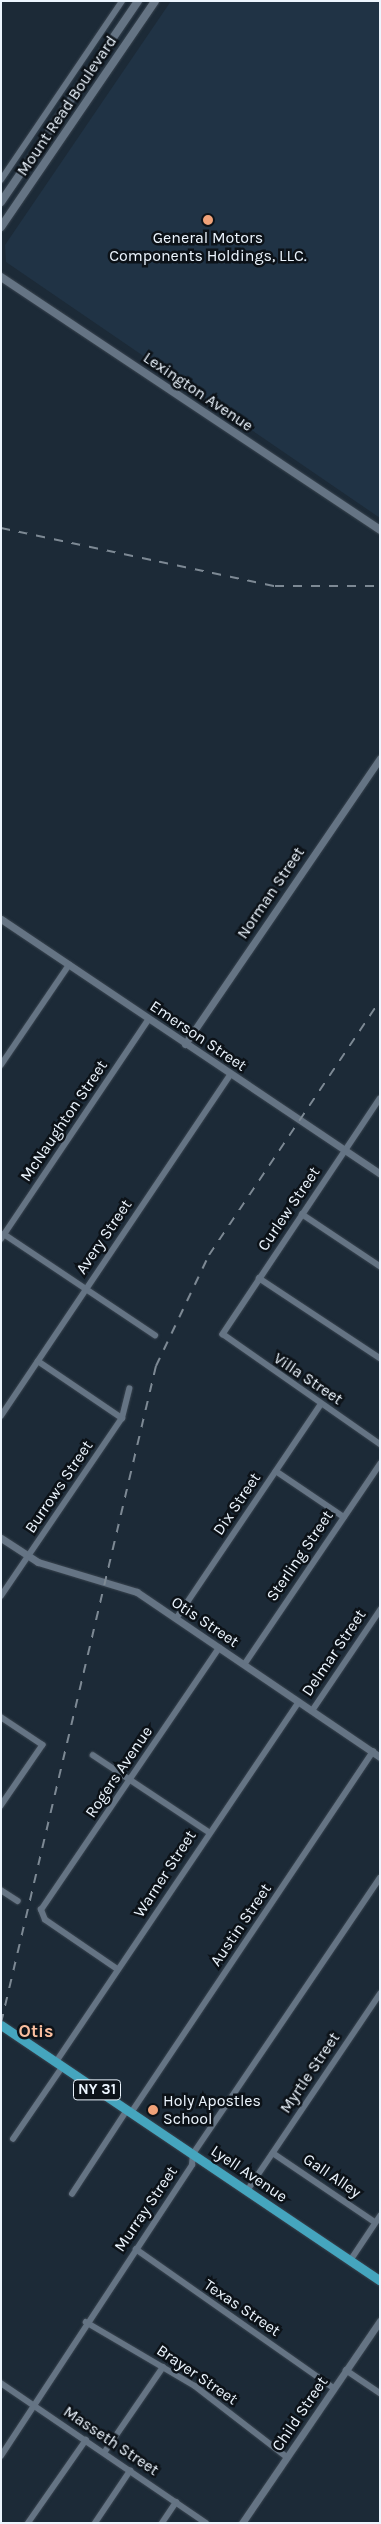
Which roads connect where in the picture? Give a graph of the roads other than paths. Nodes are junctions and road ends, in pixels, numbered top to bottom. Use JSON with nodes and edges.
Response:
{"nodes":[{"id":1,"x":122,"y":1,"type":"edge"},
{"id":2,"x":138,"y":1,"type":"edge"},
{"id":3,"x":155,"y":1,"type":"edge"},
{"id":4,"x":1,"y":180,"type":"edge"},
{"id":5,"x":1,"y":202,"type":"edge"},
{"id":6,"x":1,"y":227,"type":"edge"},
{"id":7,"x":1,"y":277,"type":"edge"},
{"id":8,"x":380,"y":530,"type":"edge"},
{"id":9,"x":380,"y":758,"type":"edge"},
{"id":10,"x":1,"y":919,"type":"edge"},
{"id":11,"x":69,"y":965,"type":"junction"},
{"id":12,"x":149,"y":1019,"type":"junction"},
{"id":13,"x":185,"y":1044,"type":"junction"},
{"id":14,"x":1,"y":1065,"type":"edge"},
{"id":15,"x":231,"y":1074,"type":"junction"},
{"id":16,"x":380,"y":1099,"type":"edge"},
{"id":17,"x":345,"y":1150,"type":"junction"},
{"id":18,"x":380,"y":1174,"type":"edge"},
{"id":19,"x":302,"y":1214,"type":"junction"},
{"id":20,"x":3,"y":1236,"type":"edge"},
{"id":21,"x":380,"y":1266,"type":"edge"},
{"id":22,"x":260,"y":1278,"type":"junction"},
{"id":23,"x":86,"y":1288,"type":"junction"},
{"id":24,"x":223,"y":1334,"type":"joint"},
{"id":25,"x":155,"y":1335,"type":"dead end"},
{"id":26,"x":380,"y":1358,"type":"edge"},
{"id":27,"x":38,"y":1361,"type":"junction"},
{"id":28,"x":129,"y":1388,"type":"dead end"},
{"id":29,"x":321,"y":1404,"type":"junction"},
{"id":30,"x":1,"y":1416,"type":"edge"},
{"id":31,"x":122,"y":1418,"type":"junction"},
{"id":32,"x":380,"y":1444,"type":"edge"},
{"id":33,"x":380,"y":1464,"type":"edge"},
{"id":34,"x":276,"y":1471,"type":"junction"},
{"id":35,"x":344,"y":1517,"type":"junction"},
{"id":36,"x":1,"y":1538,"type":"edge"},
{"id":37,"x":28,"y":1556,"type":"junction"},
{"id":38,"x":1,"y":1596,"type":"edge"},
{"id":39,"x":380,"y":1610,"type":"edge"},
{"id":40,"x":176,"y":1619,"type":"junction"},
{"id":41,"x":219,"y":1648,"type":"junction"},
{"id":42,"x":244,"y":1665,"type":"junction"},
{"id":43,"x":299,"y":1702,"type":"junction"},
{"id":44,"x":312,"y":1711,"type":"junction"},
{"id":45,"x":1,"y":1717,"type":"edge"},
{"id":46,"x":373,"y":1752,"type":"junction"},
{"id":47,"x":93,"y":1755,"type":"dead end"},
{"id":48,"x":380,"y":1757,"type":"edge"},
{"id":49,"x":130,"y":1780,"type":"junction"},
{"id":50,"x":1,"y":1806,"type":"edge"},
{"id":51,"x":209,"y":1832,"type":"junction"},
{"id":52,"x":380,"y":1878,"type":"edge"},
{"id":53,"x":1,"y":1890,"type":"edge"},
{"id":54,"x":18,"y":1901,"type":"dead end"},
{"id":55,"x":118,"y":1970,"type":"junction"},
{"id":56,"x":379,"y":1997,"type":"edge"},
{"id":57,"x":1,"y":2025,"type":"edge"},
{"id":58,"x":59,"y":2064,"type":"junction"},
{"id":59,"x":129,"y":2112,"type":"junction"},
{"id":60,"x":13,"y":2139,"type":"dead end"},
{"id":61,"x":272,"y":2153,"type":"junction"},
{"id":62,"x":193,"y":2154,"type":"junction"},
{"id":63,"x":247,"y":2191,"type":"junction"},
{"id":64,"x":72,"y":2194,"type":"dead end"},
{"id":65,"x":380,"y":2216,"type":"edge"},
{"id":66,"x":375,"y":2222,"type":"junction"},
{"id":67,"x":136,"y":2249,"type":"junction"},
{"id":68,"x":350,"y":2261,"type":"junction"},
{"id":69,"x":380,"y":2281,"type":"edge"},
{"id":70,"x":380,"y":2321,"type":"edge"},
{"id":71,"x":86,"y":2322,"type":"junction"},
{"id":72,"x":163,"y":2366,"type":"junction"},
{"id":73,"x":346,"y":2370,"type":"junction"},
{"id":74,"x":1,"y":2383,"type":"edge"},
{"id":75,"x":334,"y":2388,"type":"junction"},
{"id":76,"x":380,"y":2393,"type":"edge"},
{"id":77,"x":32,"y":2404,"type":"junction"},
{"id":78,"x":86,"y":2440,"type":"junction"},
{"id":79,"x":104,"y":2453,"type":"junction"},
{"id":80,"x":1,"y":2456,"type":"edge"},
{"id":81,"x":287,"y":2457,"type":"junction"},
{"id":82,"x":130,"y":2471,"type":"junction"},
{"id":83,"x":176,"y":2502,"type":"junction"},
{"id":84,"x":28,"y":2523,"type":"edge"},
{"id":85,"x":95,"y":2523,"type":"edge"},
{"id":86,"x":162,"y":2523,"type":"edge"},
{"id":87,"x":206,"y":2523,"type":"edge"},
{"id":88,"x":242,"y":2523,"type":"edge"}],
"edges":[{"from":1,"to":4,"type":"street","name":"Mount Read Boulevard"},
{"from":2,"to":5,"type":"main road","name":"Mount Read Boulevard"},
{"from":3,"to":6,"type":"main road","name":"Mount Read Boulevard"},
{"from":7,"to":8,"type":"main road","name":"Lexington Avenue"},
{"from":9,"to":13,"type":"street","name":"Norman Street"},
{"from":10,"to":11,"type":"street","name":"Emerson Street"},
{"from":11,"to":12,"type":"street","name":"Emerson Street"},
{"from":11,"to":14,"type":"street"},
{"from":12,"to":13,"type":"street","name":"Emerson Street"},
{"from":12,"to":20,"type":"street","name":"McNaughton Street"},
{"from":13,"to":15,"type":"street","name":"Emerson Street"},
{"from":15,"to":17,"type":"street","name":"Emerson Street"},
{"from":15,"to":23,"type":"street","name":"Avery Street"},
{"from":16,"to":17,"type":"street","name":"Curlew Street"},
{"from":17,"to":18,"type":"street","name":"Emerson Street"},
{"from":17,"to":19,"type":"street","name":"Curlew Street"},
{"from":19,"to":21,"type":"street"},
{"from":19,"to":22,"type":"street","name":"Curlew Street"},
{"from":20,"to":23,"type":"street"},
{"from":22,"to":24,"type":"street","name":"Curlew Street"},
{"from":22,"to":26,"type":"street"},
{"from":23,"to":25,"type":"street"},
{"from":23,"to":27,"type":"street","name":"Avery Street"},
{"from":24,"to":29,"type":"street","name":"Villa Street"},
{"from":27,"to":30,"type":"street","name":"Avery Street"},
{"from":27,"to":31,"type":"street"},
{"from":28,"to":31,"type":"street","name":"Burrows Street"},
{"from":29,"to":32,"type":"street","name":"Villa Street"},
{"from":29,"to":34,"type":"street","name":"Dix Street"},
{"from":31,"to":37,"type":"street","name":"Burrows Street"},
{"from":33,"to":35,"type":"street","name":"Sterling Street"},
{"from":34,"to":35,"type":"street"},
{"from":34,"to":40,"type":"street","name":"Dix Street"},
{"from":35,"to":42,"type":"street","name":"Sterling Street"},
{"from":36,"to":37,"type":"street","name":"Otis Street"},
{"from":37,"to":38,"type":"street","name":"Burrows Street"},
{"from":37,"to":40,"type":"street","name":"Otis Street"},
{"from":39,"to":44,"type":"street","name":"Delmar Street"},
{"from":40,"to":41,"type":"street","name":"Otis Street"},
{"from":41,"to":42,"type":"street","name":"Otis Street"},
{"from":41,"to":49,"type":"street","name":"Rogers Avenue"},
{"from":42,"to":43,"type":"street","name":"Otis Street"},
{"from":43,"to":44,"type":"street","name":"Otis Street"},
{"from":43,"to":51,"type":"street","name":"Warner Street"},
{"from":44,"to":46,"type":"street","name":"Otis Street"},
{"from":45,"to":50,"type":"street"},
{"from":46,"to":48,"type":"street","name":"Otis Street"},
{"from":46,"to":59,"type":"street","name":"Austin Street"},
{"from":47,"to":49,"type":"street"},
{"from":49,"to":51,"type":"street"},
{"from":49,"to":55,"type":"street","name":"Rogers Avenue"},
{"from":51,"to":55,"type":"street","name":"Warner Street"},
{"from":52,"to":62,"type":"street","name":"Murray Street"},
{"from":53,"to":54,"type":"street"},
{"from":55,"to":58,"type":"street","name":"Warner Street"},
{"from":56,"to":61,"type":"street","name":"Myrtle Street"},
{"from":57,"to":58,"type":"main road","name":"Lyell Avenue","number":"NY 31"},
{"from":58,"to":59,"type":"main road","name":"Lyell Avenue","number":"NY 31"},
{"from":58,"to":60,"type":"street","name":"Warner Street"},
{"from":59,"to":62,"type":"main road","name":"Lyell Avenue","number":"NY 31"},
{"from":59,"to":64,"type":"street","name":"Austin Street"},
{"from":61,"to":63,"type":"street","name":"Myrtle Street"},
{"from":61,"to":66,"type":"street","name":"Gall Alley"},
{"from":62,"to":63,"type":"main road","name":"Lyell Avenue","number":"NY 31"},
{"from":62,"to":67,"type":"street","name":"Murray Street"},
{"from":63,"to":68,"type":"main road","name":"Lyell Avenue","number":"NY 31"},
{"from":65,"to":66,"type":"street"},
{"from":66,"to":68,"type":"street"},
{"from":67,"to":71,"type":"street","name":"Murray Street"},
{"from":67,"to":75,"type":"street","name":"Texas Street"},
{"from":68,"to":69,"type":"main road","name":"Lyell Avenue","number":"NY 31"},
{"from":70,"to":73,"type":"street","name":"Child Street"},
{"from":71,"to":72,"type":"street","name":"Brayer Street"},
{"from":71,"to":77,"type":"street","name":"Murray Street"},
{"from":72,"to":79,"type":"street"},
{"from":72,"to":81,"type":"street","name":"Brayer Street"},
{"from":73,"to":75,"type":"street","name":"Child Street"},
{"from":73,"to":76,"type":"street"},
{"from":74,"to":77,"type":"street","name":"Masseth Street"},
{"from":75,"to":81,"type":"street","name":"Child Street"},
{"from":77,"to":78,"type":"street","name":"Masseth Street"},
{"from":77,"to":80,"type":"street","name":"Murray Street"},
{"from":78,"to":79,"type":"street","name":"Masseth Street"},
{"from":78,"to":84,"type":"street"},
{"from":79,"to":82,"type":"street","name":"Masseth Street"},
{"from":81,"to":88,"type":"street","name":"Child Street"},
{"from":82,"to":83,"type":"street","name":"Masseth Street"},
{"from":82,"to":85,"type":"street"},
{"from":83,"to":86,"type":"street"},
{"from":83,"to":87,"type":"street","name":"Masseth Street"}]}
